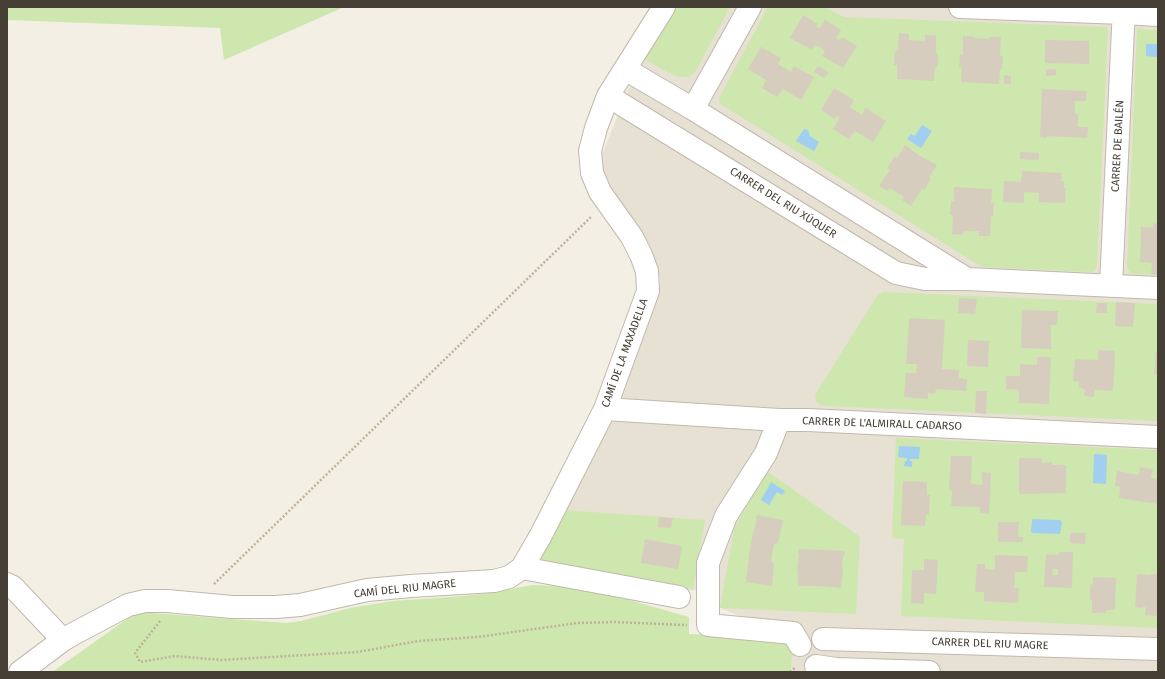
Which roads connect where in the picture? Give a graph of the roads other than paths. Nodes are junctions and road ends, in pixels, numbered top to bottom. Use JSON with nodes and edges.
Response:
{"nodes":[{"id":1,"x":664,"y":7,"type":"edge"},
{"id":2,"x":750,"y":7,"type":"edge"},
{"id":3,"x":960,"y":7,"type":"edge"},
{"id":4,"x":1124,"y":10,"type":"edge"},
{"id":5,"x":1158,"y":15,"type":"edge"},
{"id":6,"x":625,"y":69,"type":"junction"},
{"id":7,"x":608,"y":96,"type":"junction"},
{"id":8,"x":693,"y":109,"type":"junction"},
{"id":9,"x":968,"y":279,"type":"junction"},
{"id":10,"x":1111,"y":285,"type":"junction"},
{"id":11,"x":1158,"y":288,"type":"edge"},
{"id":12,"x":605,"y":409,"type":"junction"},
{"id":13,"x":779,"y":420,"type":"junction"},
{"id":14,"x":1158,"y":437,"type":"edge"},
{"id":15,"x":522,"y":568,"type":"junction"},
{"id":16,"x":7,"y":584,"type":"edge"},
{"id":17,"x":679,"y":597,"type":"dead end"},
{"id":18,"x":823,"y":639,"type":"junction"},
{"id":19,"x":63,"y":640,"type":"junction"},
{"id":20,"x":800,"y":645,"type":"junction"},
{"id":21,"x":1158,"y":649,"type":"edge"},
{"id":22,"x":813,"y":668,"type":"edge"},
{"id":23,"x":20,"y":672,"type":"edge"},
{"id":24,"x":929,"y":672,"type":"edge"}],
"edges":[{"from":1,"to":6,"type":"street","name":"CAMÍ DE LA MAXADELLA"},
{"from":2,"to":8,"type":"street"},
{"from":3,"to":4,"type":"street"},
{"from":4,"to":5,"type":"street"},
{"from":4,"to":10,"type":"street","name":"CARRER DE BAILÉN"},
{"from":6,"to":7,"type":"street","name":"CAMÍ DE LA MAXADELLA"},
{"from":6,"to":8,"type":"street","name":"CARRER DEL RIU XÚQUER"},
{"from":7,"to":9,"type":"street","name":"CARRER DEL RIU XÚQUER"},
{"from":7,"to":12,"type":"street","name":"CAMÍ DE LA MAXADELLA"},
{"from":8,"to":9,"type":"street","name":"CARRER DEL RIU XÚQUER"},
{"from":9,"to":10,"type":"street","name":"CARRER DEL RIU XÚQUER"},
{"from":10,"to":11,"type":"street","name":"CARRER DEL RIU XÚQUER"},
{"from":12,"to":13,"type":"street","name":"CARRER DE L'ALMIRALL CADARSO"},
{"from":12,"to":15,"type":"street","name":"CAMÍ DE LA MAXADELLA"},
{"from":13,"to":14,"type":"street","name":"CARRER DE L'ALMIRALL CADARSO"},
{"from":13,"to":20,"type":"street"},
{"from":15,"to":17,"type":"street"},
{"from":15,"to":19,"type":"street","name":"CAMÍ DEL RIU MAGRE"},
{"from":16,"to":19,"type":"street"},
{"from":18,"to":20,"type":"street"},
{"from":18,"to":21,"type":"street","name":"CARRER DEL RIU MAGRE"},
{"from":18,"to":22,"type":"street"},
{"from":19,"to":23,"type":"street","name":"CAMÍ DEL RIU MAGRE"},
{"from":20,"to":22,"type":"street"},
{"from":22,"to":24,"type":"street"}]}
